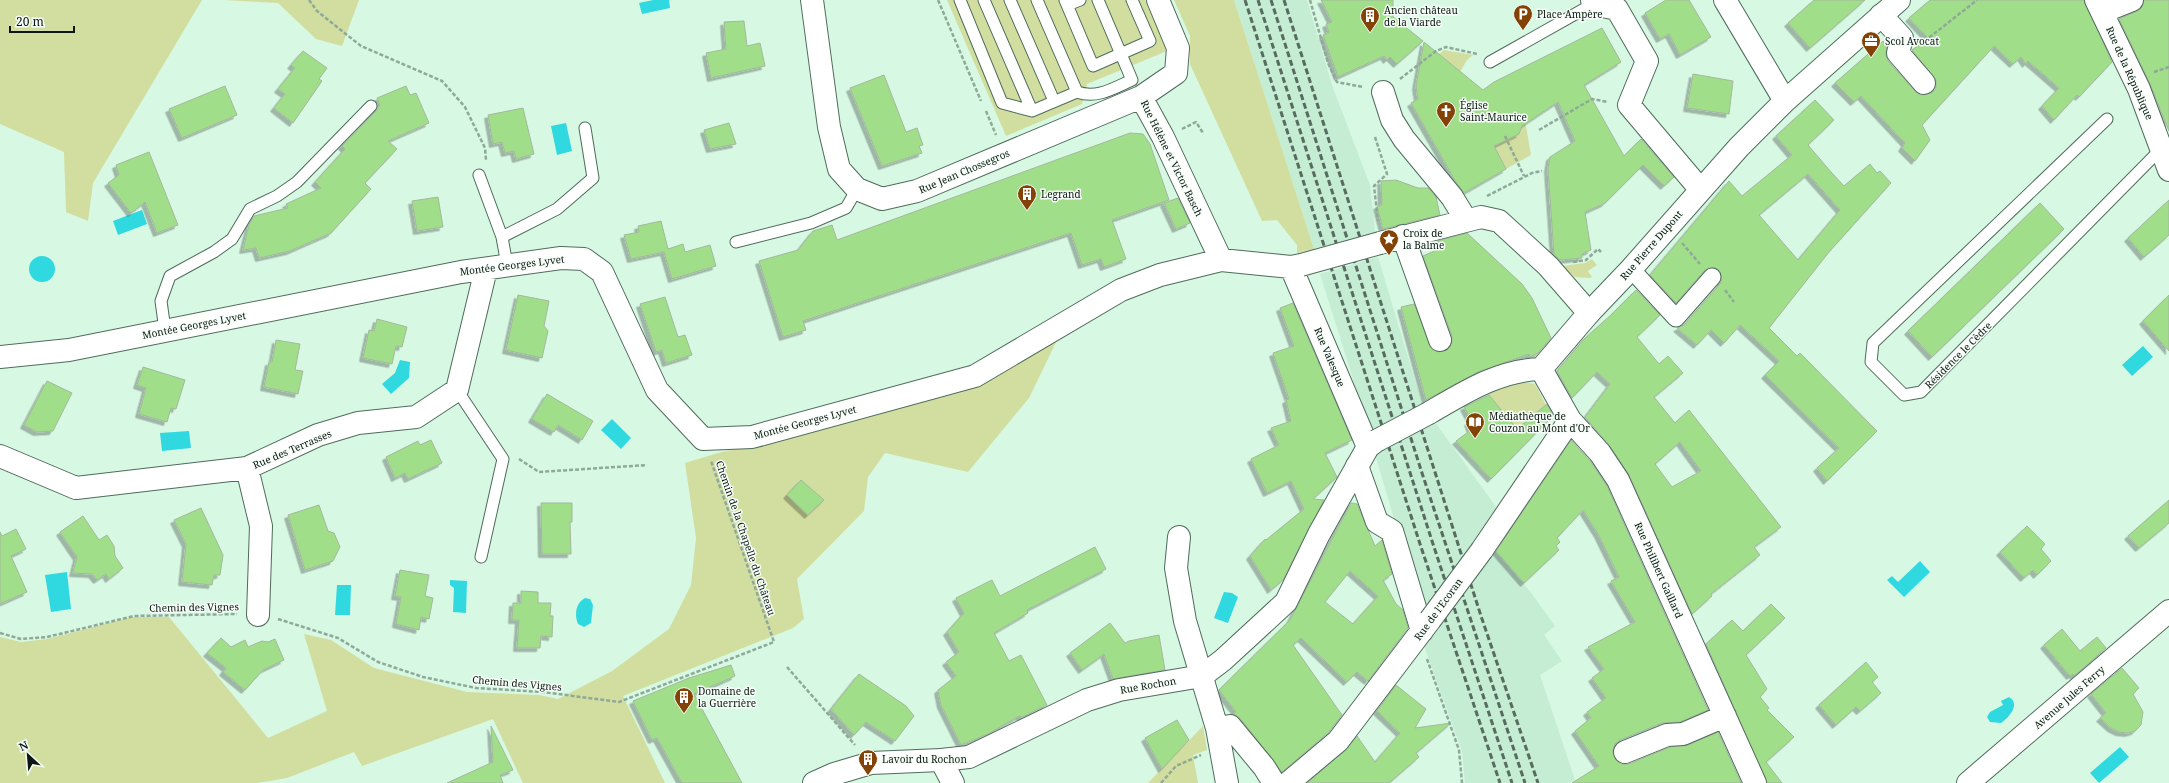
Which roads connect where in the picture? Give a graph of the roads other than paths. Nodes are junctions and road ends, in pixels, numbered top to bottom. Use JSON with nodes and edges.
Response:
{"nodes":[{"id":1,"x":812,"y":0,"type":"edge"},
{"id":2,"x":960,"y":0,"type":"edge"},
{"id":3,"x":984,"y":0,"type":"edge"},
{"id":4,"x":1010,"y":0,"type":"edge"},
{"id":5,"x":1037,"y":0,"type":"edge"},
{"id":6,"x":1080,"y":0,"type":"edge"},
{"id":7,"x":1098,"y":0,"type":"edge"},
{"id":8,"x":1132,"y":0,"type":"edge"},
{"id":9,"x":1158,"y":0,"type":"edge"},
{"id":10,"x":1725,"y":0,"type":"edge"},
{"id":11,"x":1898,"y":0,"type":"edge"},
{"id":12,"x":2132,"y":0,"type":"edge"},
{"id":13,"x":1593,"y":2,"type":"edge"},
{"id":14,"x":1066,"y":3,"type":"edge"},
{"id":15,"x":2099,"y":6,"type":"edge"},
{"id":16,"x":1881,"y":15,"type":"junction"},
{"id":17,"x":1121,"y":54,"type":"junction"},
{"id":18,"x":1490,"y":62,"type":"road end"},
{"id":19,"x":1924,"y":84,"type":"dead end"},
{"id":20,"x":1136,"y":89,"type":"junction"},
{"id":21,"x":1077,"y":92,"type":"junction"},
{"id":22,"x":1383,"y":92,"type":"road end"},
{"id":23,"x":1785,"y":101,"type":"junction"},
{"id":24,"x":1054,"y":102,"type":"junction"},
{"id":25,"x":371,"y":106,"type":"dead end"},
{"id":26,"x":1032,"y":111,"type":"junction"},
{"id":27,"x":2107,"y":118,"type":"dead end"},
{"id":28,"x":585,"y":128,"type":"dead end"},
{"id":29,"x":2161,"y":148,"type":"junction"},
{"id":30,"x":2169,"y":170,"type":"edge"},
{"id":31,"x":479,"y":175,"type":"road end"},
{"id":32,"x":858,"y":189,"type":"junction"},
{"id":33,"x":1700,"y":189,"type":"junction"},
{"id":34,"x":1463,"y":215,"type":"junction"},
{"id":35,"x":502,"y":236,"type":"junction"},
{"id":36,"x":1403,"y":236,"type":"junction"},
{"id":37,"x":736,"y":242,"type":"dead end"},
{"id":38,"x":1221,"y":260,"type":"junction"},
{"id":39,"x":1296,"y":266,"type":"junction"},
{"id":40,"x":496,"y":267,"type":"junction"},
{"id":41,"x":1631,"y":269,"type":"junction"},
{"id":42,"x":1712,"y":278,"type":"road end"},
{"id":43,"x":1589,"y":313,"type":"junction"},
{"id":44,"x":165,"y":330,"type":"junction"},
{"id":45,"x":1440,"y":340,"type":"dead end"},
{"id":46,"x":0,"y":357,"type":"edge"},
{"id":47,"x":1541,"y":368,"type":"junction"},
{"id":48,"x":457,"y":390,"type":"junction"},
{"id":49,"x":1570,"y":420,"type":"junction"},
{"id":50,"x":1372,"y":444,"type":"junction"},
{"id":51,"x":0,"y":456,"type":"edge"},
{"id":52,"x":1357,"y":466,"type":"junction"},
{"id":53,"x":247,"y":468,"type":"junction"},
{"id":54,"x":1179,"y":537,"type":"dead end"},
{"id":55,"x":481,"y":557,"type":"dead end"},
{"id":56,"x":2169,"y":611,"type":"edge"},
{"id":57,"x":258,"y":615,"type":"road end"},
{"id":58,"x":1424,"y":629,"type":"junction"},
{"id":59,"x":1202,"y":676,"type":"junction"},
{"id":60,"x":1725,"y":716,"type":"junction"},
{"id":61,"x":1217,"y":728,"type":"junction"},
{"id":62,"x":1625,"y":752,"type":"dead end"},
{"id":63,"x":941,"y":760,"type":"junction"},
{"id":64,"x":814,"y":783,"type":"edge"},
{"id":65,"x":953,"y":783,"type":"edge"},
{"id":66,"x":1226,"y":783,"type":"edge"},
{"id":67,"x":1274,"y":783,"type":"edge"},
{"id":68,"x":1288,"y":783,"type":"edge"},
{"id":69,"x":1755,"y":783,"type":"edge"},
{"id":70,"x":1968,"y":783,"type":"edge"}],
"edges":[{"from":1,"to":32,"type":"street","name":"Rue Jean Chossegros"},
{"from":2,"to":26,"type":"lane"},
{"from":3,"to":26,"type":"lane"},
{"from":4,"to":24,"type":"lane"},
{"from":5,"to":21,"type":"lane"},
{"from":6,"to":14,"type":"lane"},
{"from":7,"to":17,"type":"lane"},
{"from":8,"to":17,"type":"lane"},
{"from":9,"to":20,"type":"street","name":"Rue Hélène et Victor Basch"},
{"from":10,"to":23,"type":"street"},
{"from":11,"to":16,"type":"street","name":"Rue Pierre Dupont"},
{"from":12,"to":15,"type":"street"},
{"from":13,"to":18,"type":"lane"},
{"from":13,"to":33,"type":"street"},
{"from":14,"to":17,"type":"lane"},
{"from":15,"to":29,"type":"street","name":"Rue de la République"},
{"from":16,"to":19,"type":"street"},
{"from":16,"to":23,"type":"street","name":"Rue Pierre Dupont"},
{"from":17,"to":20,"type":"lane"},
{"from":20,"to":21,"type":"lane"},
{"from":20,"to":32,"type":"street","name":"Rue Jean Chossegros"},
{"from":20,"to":38,"type":"street","name":"Rue Hélène et Victor Basch"},
{"from":21,"to":24,"type":"lane"},
{"from":22,"to":34,"type":"street"},
{"from":23,"to":33,"type":"street","name":"Rue Pierre Dupont"},
{"from":24,"to":26,"type":"lane"},
{"from":25,"to":44,"type":"lane"},
{"from":27,"to":29,"type":"lane","name":"Résidence le Cèdre"},
{"from":28,"to":35,"type":"lane"},
{"from":29,"to":30,"type":"street","name":"Rue de la République"},
{"from":31,"to":35,"type":"lane"},
{"from":32,"to":37,"type":"lane"},
{"from":33,"to":41,"type":"street","name":"Rue Pierre Dupont"},
{"from":34,"to":36,"type":"street","name":"Montée Georges Lyvet"},
{"from":34,"to":43,"type":"street"},
{"from":35,"to":40,"type":"lane"},
{"from":36,"to":39,"type":"street","name":"Montée Georges Lyvet","bridge":true},
{"from":36,"to":45,"type":"street"},
{"from":38,"to":39,"type":"street","name":"Montée Georges Lyvet"},
{"from":38,"to":40,"type":"street","name":"Montée Georges Lyvet"},
{"from":39,"to":50,"type":"street","name":"Rue Valesque"},
{"from":40,"to":44,"type":"street","name":"Montée Georges Lyvet"},
{"from":40,"to":48,"type":"street"},
{"from":41,"to":42,"type":"street"},
{"from":41,"to":43,"type":"street","name":"Rue Pierre Dupont"},
{"from":43,"to":47,"type":"street","name":"Rue Pierre Dupont"},
{"from":44,"to":46,"type":"street","name":"Montée Georges Lyvet"},
{"from":47,"to":49,"type":"street","name":"Rue Philibert Gaillard"},
{"from":47,"to":50,"type":"street","bridge":true},
{"from":48,"to":53,"type":"street","name":"Rue des Terrasses"},
{"from":48,"to":55,"type":"lane"},
{"from":49,"to":58,"type":"street","name":"Rue de l'Ecoran","bridge":true},
{"from":49,"to":60,"type":"street","name":"Rue Philibert Gaillard"},
{"from":50,"to":52,"type":"street","name":"Rue Rochon"},
{"from":51,"to":53,"type":"street","name":"Rue des Terrasses"},
{"from":52,"to":58,"type":"street"},
{"from":52,"to":59,"type":"street","name":"Rue Rochon"},
{"from":53,"to":57,"type":"street"},
{"from":54,"to":59,"type":"street"},
{"from":56,"to":70,"type":"street","name":"Avenue Jules Ferry"},
{"from":58,"to":68,"type":"street","name":"Rue de l'Ecoran"},
{"from":59,"to":61,"type":"street"},
{"from":59,"to":63,"type":"street","name":"Rue Rochon"},
{"from":60,"to":62,"type":"street"},
{"from":60,"to":69,"type":"street","name":"Rue Philibert Gaillard"},
{"from":61,"to":66,"type":"street"},
{"from":61,"to":67,"type":"street"},
{"from":63,"to":64,"type":"street","name":"Rue Rochon"},
{"from":63,"to":65,"type":"street"}]}
